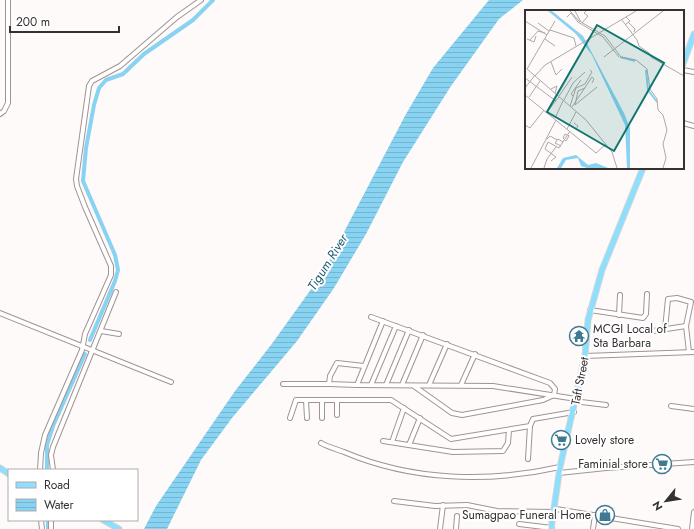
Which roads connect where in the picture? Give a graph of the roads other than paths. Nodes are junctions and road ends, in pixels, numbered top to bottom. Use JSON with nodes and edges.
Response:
{"nodes":[{"id":1,"x":8,"y":0,"type":"edge"},
{"id":2,"x":202,"y":0,"type":"edge"},
{"id":3,"x":694,"y":34,"type":"edge"},
{"id":4,"x":686,"y":49,"type":"edge"},
{"id":5,"x":684,"y":59,"type":"edge"},
{"id":6,"x":684,"y":70,"type":"edge"},
{"id":7,"x":694,"y":72,"type":"edge"},
{"id":8,"x":0,"y":114,"type":"edge"},
{"id":9,"x":684,"y":123,"type":"edge"},
{"id":10,"x":694,"y":126,"type":"edge"},
{"id":11,"x":643,"y":169,"type":"edge"},
{"id":12,"x":116,"y":292,"type":"dead end"},
{"id":13,"x":647,"y":294,"type":"dead end"},
{"id":14,"x":620,"y":295,"type":"dead end"},
{"id":15,"x":590,"y":310,"type":"junction"},
{"id":16,"x":0,"y":313,"type":"edge"},
{"id":17,"x":620,"y":315,"type":"junction"},
{"id":18,"x":371,"y":317,"type":"dead end"},
{"id":19,"x":383,"y":321,"type":"junction"},
{"id":20,"x":396,"y":326,"type":"junction"},
{"id":21,"x":686,"y":326,"type":"junction"},
{"id":22,"x":665,"y":329,"type":"junction"},
{"id":23,"x":409,"y":330,"type":"junction"},
{"id":24,"x":101,"y":331,"type":"junction"},
{"id":25,"x":653,"y":331,"type":"dead end"},
{"id":26,"x":119,"y":334,"type":"dead end"},
{"id":27,"x":423,"y":335,"type":"junction"},
{"id":28,"x":448,"y":344,"type":"junction"},
{"id":29,"x":82,"y":347,"type":"junction"},
{"id":30,"x":91,"y":351,"type":"junction"},
{"id":31,"x":689,"y":352,"type":"junction"},
{"id":32,"x":694,"y":352,"type":"edge"},
{"id":33,"x":475,"y":354,"type":"junction"},
{"id":34,"x":585,"y":356,"type":"junction"},
{"id":35,"x":364,"y":366,"type":"junction"},
{"id":36,"x":170,"y":382,"type":"dead end"},
{"id":37,"x":282,"y":384,"type":"dead end"},
{"id":38,"x":329,"y":384,"type":"junction"},
{"id":39,"x":357,"y":385,"type":"junction"},
{"id":40,"x":371,"y":385,"type":"junction"},
{"id":41,"x":386,"y":385,"type":"junction"},
{"id":42,"x":402,"y":385,"type":"junction"},
{"id":43,"x":430,"y":385,"type":"junction"},
{"id":44,"x":461,"y":385,"type":"junction"},
{"id":45,"x":414,"y":386,"type":"junction"},
{"id":46,"x":533,"y":391,"type":"junction"},
{"id":47,"x":554,"y":395,"type":"junction"},
{"id":48,"x":306,"y":400,"type":"junction"},
{"id":49,"x":322,"y":400,"type":"junction"},
{"id":50,"x":337,"y":400,"type":"junction"},
{"id":51,"x":576,"y":400,"type":"junction"},
{"id":52,"x":534,"y":402,"type":"junction"},
{"id":53,"x":606,"y":405,"type":"dead end"},
{"id":54,"x":671,"y":406,"type":"dead end"},
{"id":55,"x":404,"y":408,"type":"junction"},
{"id":56,"x":694,"y":409,"type":"edge"},
{"id":57,"x":574,"y":412,"type":"junction"},
{"id":58,"x":337,"y":415,"type":"dead end"},
{"id":59,"x":290,"y":418,"type":"dead end"},
{"id":60,"x":307,"y":418,"type":"dead end"},
{"id":61,"x":322,"y":418,"type":"dead end"},
{"id":62,"x":420,"y":418,"type":"junction"},
{"id":63,"x":530,"y":426,"type":"junction"},
{"id":64,"x":509,"y":430,"type":"junction"},
{"id":65,"x":384,"y":441,"type":"dead end"},
{"id":66,"x":392,"y":442,"type":"junction"},
{"id":67,"x":321,"y":443,"type":"dead end"},
{"id":68,"x":409,"y":445,"type":"junction"},
{"id":69,"x":528,"y":459,"type":"dead end"},
{"id":70,"x":694,"y":462,"type":"edge"},
{"id":71,"x":40,"y":469,"type":"edge"},
{"id":72,"x":53,"y":469,"type":"edge"},
{"id":73,"x":560,"y":470,"type":"junction"},
{"id":74,"x":394,"y":501,"type":"dead end"},
{"id":75,"x":443,"y":505,"type":"junction"},
{"id":76,"x":555,"y":510,"type":"junction"},
{"id":77,"x":694,"y":512,"type":"edge"},
{"id":78,"x":595,"y":515,"type":"junction"},
{"id":79,"x":457,"y":516,"type":"dead end"},
{"id":80,"x":105,"y":521,"type":"edge"},
{"id":81,"x":519,"y":524,"type":"dead end"},
{"id":82,"x":551,"y":528,"type":"edge"},
{"id":83,"x":119,"y":529,"type":"edge"},
{"id":84,"x":440,"y":529,"type":"edge"},
{"id":85,"x":456,"y":529,"type":"edge"},
{"id":86,"x":593,"y":529,"type":"edge"},
{"id":87,"x":678,"y":529,"type":"edge"},
{"id":88,"x":692,"y":529,"type":"edge"}],
"edges":[{"from":1,"to":8,"type":"street"},
{"from":2,"to":29,"type":"street"},
{"from":3,"to":4,"type":"main road"},
{"from":4,"to":5,"type":"main road"},
{"from":6,"to":7,"type":"street"},
{"from":9,"to":10,"type":"street"},
{"from":11,"to":15,"type":"main road","name":"Taft Street"},
{"from":12,"to":24,"type":"street"},
{"from":13,"to":17,"type":"street"},
{"from":14,"to":17,"type":"street"},
{"from":15,"to":17,"type":"street"},
{"from":15,"to":34,"type":"main road","name":"Taft Street"},
{"from":16,"to":29,"type":"street"},
{"from":18,"to":19,"type":"street"},
{"from":19,"to":20,"type":"street"},
{"from":19,"to":35,"type":"street"},
{"from":20,"to":23,"type":"street"},
{"from":20,"to":40,"type":"street"},
{"from":21,"to":22,"type":"street"},
{"from":21,"to":22,"type":"street"},
{"from":21,"to":31,"type":"street"},
{"from":22,"to":25,"type":"street"},
{"from":23,"to":27,"type":"street"},
{"from":23,"to":41,"type":"street"},
{"from":24,"to":26,"type":"street"},
{"from":24,"to":30,"type":"street"},
{"from":27,"to":28,"type":"street"},
{"from":27,"to":42,"type":"street"},
{"from":28,"to":33,"type":"street"},
{"from":28,"to":43,"type":"street"},
{"from":29,"to":30,"type":"street"},
{"from":29,"to":71,"type":"street"},
{"from":30,"to":36,"type":"street"},
{"from":30,"to":72,"type":"street"},
{"from":31,"to":32,"type":"street"},
{"from":31,"to":34,"type":"street"},
{"from":33,"to":44,"type":"street"},
{"from":33,"to":47,"type":"street"},
{"from":34,"to":51,"type":"main road","name":"Taft Street"},
{"from":35,"to":38,"type":"street"},
{"from":35,"to":39,"type":"street"},
{"from":37,"to":38,"type":"street"},
{"from":38,"to":39,"type":"street"},
{"from":39,"to":40,"type":"street"},
{"from":40,"to":41,"type":"street"},
{"from":41,"to":42,"type":"street"},
{"from":42,"to":45,"type":"street"},
{"from":43,"to":44,"type":"street"},
{"from":43,"to":45,"type":"street"},
{"from":44,"to":46,"type":"street"},
{"from":45,"to":52,"type":"street"},
{"from":46,"to":47,"type":"street"},
{"from":46,"to":52,"type":"street"},
{"from":47,"to":51,"type":"street"},
{"from":47,"to":52,"type":"street"},
{"from":48,"to":49,"type":"street"},
{"from":48,"to":59,"type":"street"},
{"from":48,"to":60,"type":"street"},
{"from":49,"to":50,"type":"street"},
{"from":49,"to":61,"type":"street"},
{"from":50,"to":55,"type":"street"},
{"from":50,"to":58,"type":"street"},
{"from":51,"to":53,"type":"street"},
{"from":51,"to":57,"type":"main road","name":"Taft Street"},
{"from":54,"to":56,"type":"street"},
{"from":55,"to":62,"type":"street"},
{"from":55,"to":66,"type":"street"},
{"from":57,"to":63,"type":"street"},
{"from":57,"to":73,"type":"main road","name":"Taft Street"},
{"from":62,"to":64,"type":"street"},
{"from":62,"to":68,"type":"street"},
{"from":63,"to":64,"type":"street"},
{"from":63,"to":69,"type":"street"},
{"from":64,"to":68,"type":"street"},
{"from":65,"to":66,"type":"street"},
{"from":66,"to":68,"type":"street"},
{"from":67,"to":73,"type":"street"},
{"from":70,"to":73,"type":"street"},
{"from":73,"to":76,"type":"main road","name":"Taft Street"},
{"from":74,"to":75,"type":"street"},
{"from":75,"to":76,"type":"street"},
{"from":75,"to":84,"type":"street"},
{"from":76,"to":78,"type":"street"},
{"from":76,"to":82,"type":"main road","name":"Taft Street"},
{"from":77,"to":88,"type":"street"},
{"from":78,"to":86,"type":"street"},
{"from":78,"to":87,"type":"street"},
{"from":79,"to":85,"type":"street"},
{"from":80,"to":83,"type":"main road"},
{"from":81,"to":82,"type":"street"}]}
